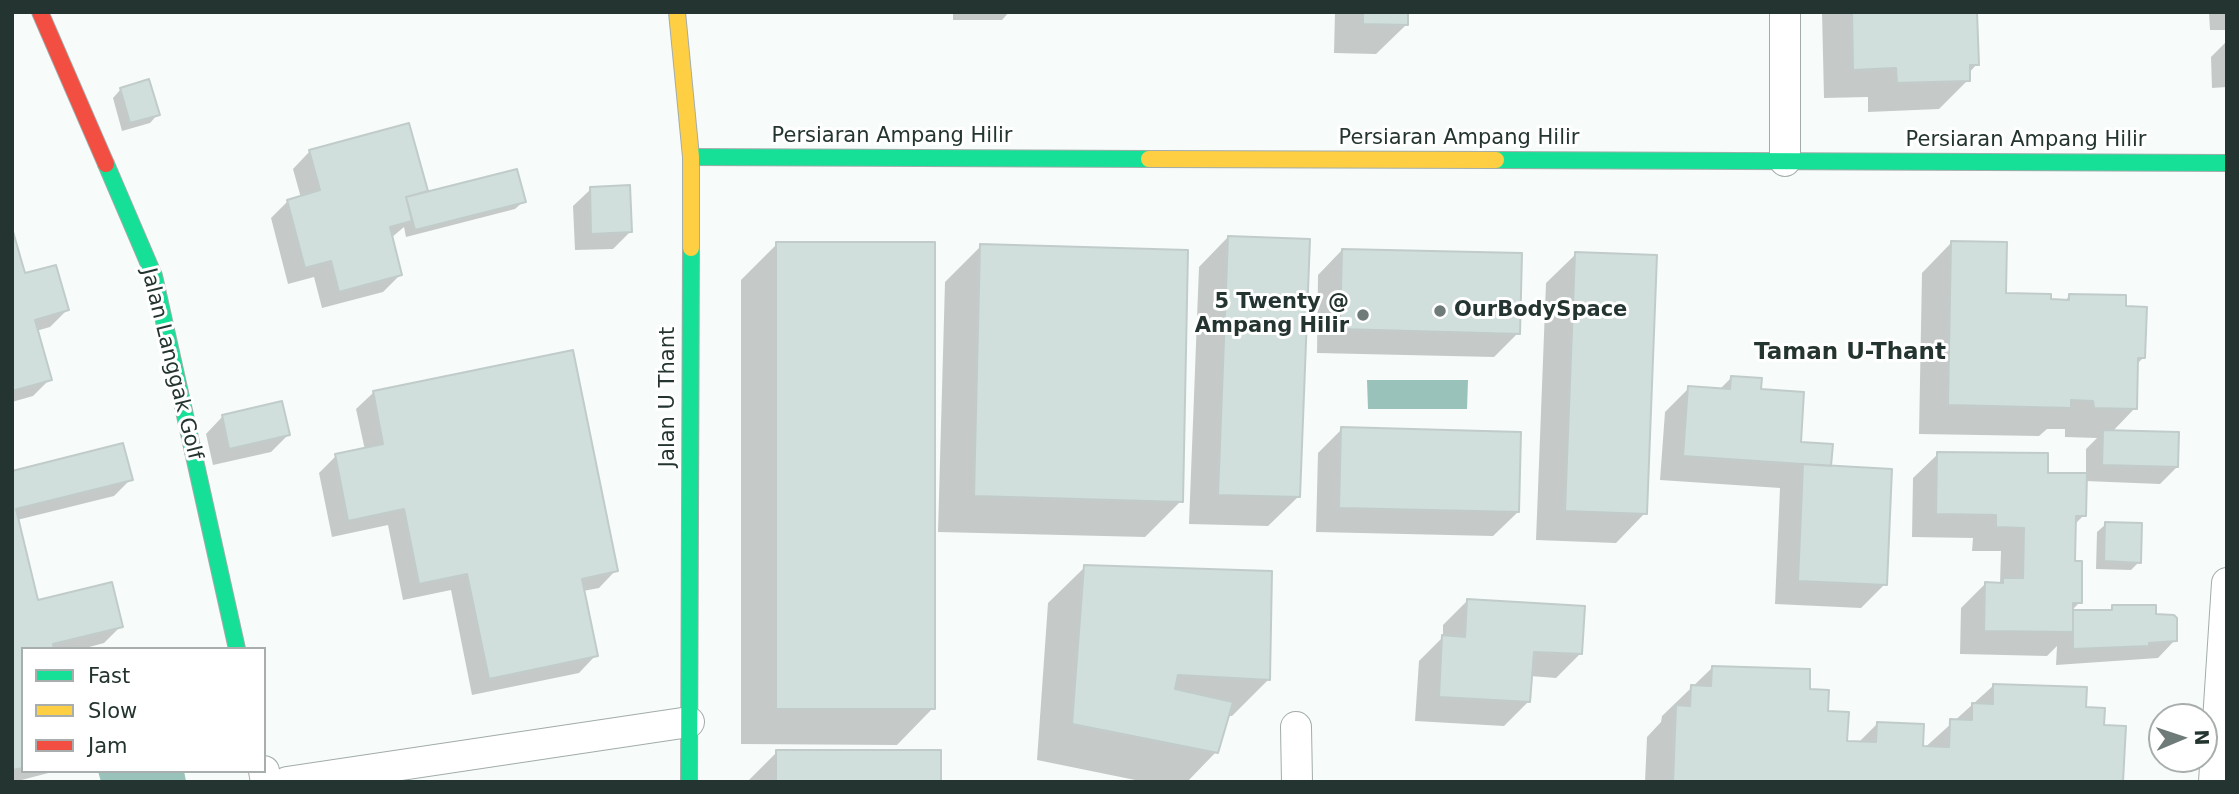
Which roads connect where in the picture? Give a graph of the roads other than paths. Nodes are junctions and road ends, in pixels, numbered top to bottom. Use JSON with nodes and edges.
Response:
{"nodes":[{"id":1,"x":40,"y":12,"type":"edge"},
{"id":2,"x":677,"y":12,"type":"edge"},
{"id":3,"x":1785,"y":12,"type":"edge"},
{"id":4,"x":691,"y":157,"type":"junction"},
{"id":5,"x":1785,"y":161,"type":"junction"},
{"id":6,"x":2227,"y":163,"type":"edge"},
{"id":7,"x":2227,"y":583,"type":"edge"},
{"id":8,"x":237,"y":647,"type":"edge"},
{"id":9,"x":689,"y":722,"type":"junction"},
{"id":10,"x":1296,"y":727,"type":"dead end"},
{"id":11,"x":287,"y":782,"type":"edge"},
{"id":12,"x":689,"y":782,"type":"edge"},
{"id":13,"x":1297,"y":782,"type":"edge"},
{"id":14,"x":2214,"y":782,"type":"edge"}],
"edges":[{"from":1,"to":8,"type":"street","name":"Jalan Langgak Golf"},
{"from":2,"to":4,"type":"street","name":"Jalan U Thant"},
{"from":3,"to":5,"type":"street"},
{"from":4,"to":5,"type":"street","name":"Persiaran Ampang Hilir"},
{"from":4,"to":9,"type":"street","name":"Jalan U Thant"},
{"from":5,"to":6,"type":"street","name":"Persiaran Ampang Hilir"},
{"from":7,"to":14,"type":"street"},
{"from":9,"to":11,"type":"street"},
{"from":9,"to":12,"type":"street","name":"Jalan U Thant"},
{"from":10,"to":13,"type":"street"}]}
